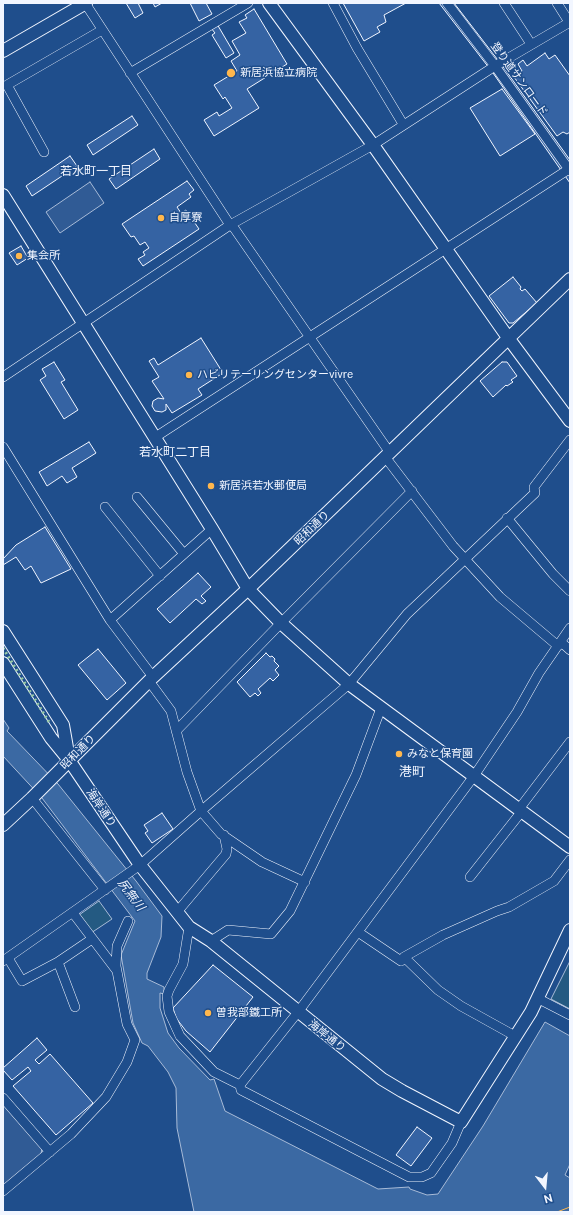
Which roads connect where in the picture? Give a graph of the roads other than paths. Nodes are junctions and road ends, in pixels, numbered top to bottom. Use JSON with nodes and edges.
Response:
{"nodes":[{"id":1,"x":85,"y":3,"type":"edge"},
{"id":2,"x":248,"y":3,"type":"edge"},
{"id":3,"x":269,"y":3,"type":"edge"},
{"id":4,"x":333,"y":3,"type":"edge"},
{"id":5,"x":504,"y":3,"type":"edge"},
{"id":6,"x":557,"y":3,"type":"edge"},
{"id":7,"x":449,"y":4,"type":"edge"},
{"id":8,"x":570,"y":22,"type":"edge"},
{"id":9,"x":102,"y":30,"type":"junction"},
{"id":10,"x":531,"y":44,"type":"junction"},
{"id":11,"x":3,"y":51,"type":"edge"},
{"id":12,"x":495,"y":66,"type":"junction"},
{"id":13,"x":130,"y":72,"type":"junction"},
{"id":14,"x":5,"y":86,"type":"edge"},
{"id":15,"x":403,"y":124,"type":"junction"},
{"id":16,"x":373,"y":145,"type":"junction"},
{"id":17,"x":44,"y":152,"type":"dead end"},
{"id":18,"x":570,"y":170,"type":"edge"},
{"id":19,"x":3,"y":195,"type":"edge"},
{"id":20,"x":230,"y":224,"type":"junction"},
{"id":21,"x":445,"y":249,"type":"junction"},
{"id":22,"x":570,"y":279,"type":"edge"},
{"id":23,"x":84,"y":324,"type":"junction"},
{"id":24,"x":310,"y":338,"type":"junction"},
{"id":25,"x":508,"y":339,"type":"junction"},
{"id":26,"x":3,"y":378,"type":"edge"},
{"id":27,"x":570,"y":421,"type":"edge"},
{"id":28,"x":154,"y":438,"type":"junction"},
{"id":29,"x":570,"y":440,"type":"edge"},
{"id":30,"x":3,"y":447,"type":"edge"},
{"id":31,"x":388,"y":456,"type":"junction"},
{"id":32,"x":412,"y":491,"type":"junction"},
{"id":33,"x":137,"y":497,"type":"dead end"},
{"id":34,"x":105,"y":507,"type":"dead end"},
{"id":35,"x":507,"y":518,"type":"junction"},
{"id":36,"x":212,"y":529,"type":"junction"},
{"id":37,"x":184,"y":554,"type":"junction"},
{"id":38,"x":465,"y":559,"type":"junction"},
{"id":39,"x":160,"y":576,"type":"junction"},
{"id":40,"x":248,"y":589,"type":"junction"},
{"id":41,"x":570,"y":591,"type":"edge"},
{"id":42,"x":110,"y":620,"type":"junction"},
{"id":43,"x":281,"y":622,"type":"junction"},
{"id":44,"x":570,"y":628,"type":"edge"},
{"id":45,"x":3,"y":631,"type":"edge"},
{"id":46,"x":560,"y":644,"type":"junction"},
{"id":47,"x":570,"y":650,"type":"edge"},
{"id":48,"x":3,"y":663,"type":"edge"},
{"id":49,"x":151,"y":679,"type":"junction"},
{"id":50,"x":349,"y":684,"type":"junction"},
{"id":51,"x":381,"y":708,"type":"junction"},
{"id":52,"x":176,"y":731,"type":"junction"},
{"id":53,"x":570,"y":742,"type":"edge"},
{"id":54,"x":69,"y":760,"type":"junction"},
{"id":55,"x":474,"y":776,"type":"junction"},
{"id":56,"x":34,"y":796,"type":"junction"},
{"id":57,"x":520,"y":810,"type":"junction"},
{"id":58,"x":201,"y":811,"type":"junction"},
{"id":59,"x":3,"y":825,"type":"edge"},
{"id":60,"x":224,"y":835,"type":"junction"},
{"id":61,"x":570,"y":847,"type":"edge"},
{"id":62,"x":570,"y":860,"type":"edge"},
{"id":63,"x":140,"y":865,"type":"junction"},
{"id":64,"x":470,"y":877,"type":"dead end"},
{"id":65,"x":305,"y":882,"type":"junction"},
{"id":66,"x":107,"y":889,"type":"junction"},
{"id":67,"x":177,"y":912,"type":"junction"},
{"id":68,"x":73,"y":913,"type":"junction"},
{"id":69,"x":128,"y":921,"type":"dead end"},
{"id":70,"x":189,"y":927,"type":"junction"},
{"id":71,"x":570,"y":930,"type":"edge"},
{"id":72,"x":358,"y":932,"type":"junction"},
{"id":73,"x":92,"y":939,"type":"junction"},
{"id":74,"x":211,"y":942,"type":"junction"},
{"id":75,"x":404,"y":957,"type":"junction"},
{"id":76,"x":5,"y":960,"type":"edge"},
{"id":77,"x":58,"y":962,"type":"junction"},
{"id":78,"x":117,"y":971,"type":"junction"},
{"id":79,"x":537,"y":998,"type":"junction"},
{"id":80,"x":75,"y":1007,"type":"dead end"},
{"id":81,"x":298,"y":1012,"type":"junction"},
{"id":82,"x":570,"y":1015,"type":"edge"},
{"id":83,"x":515,"y":1036,"type":"junction"},
{"id":84,"x":240,"y":1085,"type":"junction"},
{"id":85,"x":3,"y":1098,"type":"edge"},
{"id":86,"x":461,"y":1122,"type":"junction"},
{"id":87,"x":50,"y":1152,"type":"junction"},
{"id":88,"x":3,"y":1191,"type":"edge"}],
"edges":[{"from":1,"to":9,"type":"street"},
{"from":1,"to":11,"type":"street"},
{"from":2,"to":13,"type":"street"},
{"from":3,"to":16,"type":"street"},
{"from":4,"to":15,"type":"street"},
{"from":5,"to":10,"type":"street"},
{"from":6,"to":8,"type":"street"},
{"from":7,"to":12,"type":"street","name":"登り道サンロード"},
{"from":8,"to":10,"type":"street"},
{"from":9,"to":13,"type":"street"},
{"from":9,"to":14,"type":"street"},
{"from":10,"to":12,"type":"street"},
{"from":12,"to":15,"type":"street"},
{"from":12,"to":18,"type":"street","name":"登り道サンロード"},
{"from":13,"to":20,"type":"street"},
{"from":14,"to":17,"type":"street"},
{"from":15,"to":16,"type":"street"},
{"from":16,"to":20,"type":"street"},
{"from":16,"to":21,"type":"street"},
{"from":18,"to":21,"type":"street"},
{"from":19,"to":23,"type":"street"},
{"from":20,"to":23,"type":"street"},
{"from":20,"to":24,"type":"street"},
{"from":21,"to":24,"type":"street"},
{"from":21,"to":25,"type":"street"},
{"from":22,"to":25,"type":"street","name":"昭和通り"},
{"from":23,"to":26,"type":"street"},
{"from":23,"to":28,"type":"street"},
{"from":24,"to":28,"type":"street"},
{"from":24,"to":31,"type":"street"},
{"from":25,"to":27,"type":"street"},
{"from":25,"to":31,"type":"street","name":"昭和通り"},
{"from":28,"to":36,"type":"street"},
{"from":29,"to":35,"type":"street"},
{"from":30,"to":42,"type":"street"},
{"from":31,"to":32,"type":"street"},
{"from":31,"to":40,"type":"street","name":"昭和通り"},
{"from":32,"to":38,"type":"street"},
{"from":32,"to":43,"type":"street"},
{"from":33,"to":37,"type":"street"},
{"from":34,"to":39,"type":"street"},
{"from":35,"to":38,"type":"street"},
{"from":35,"to":41,"type":"street"},
{"from":36,"to":37,"type":"street"},
{"from":36,"to":40,"type":"street"},
{"from":37,"to":39,"type":"street"},
{"from":38,"to":46,"type":"street"},
{"from":38,"to":50,"type":"street"},
{"from":39,"to":42,"type":"street"},
{"from":40,"to":43,"type":"street"},
{"from":40,"to":49,"type":"street","name":"昭和通り"},
{"from":42,"to":49,"type":"street"},
{"from":43,"to":50,"type":"street"},
{"from":43,"to":52,"type":"street"},
{"from":44,"to":46,"type":"street"},
{"from":45,"to":54,"type":"street"},
{"from":46,"to":47,"type":"street"},
{"from":46,"to":55,"type":"street"},
{"from":48,"to":54,"type":"street","name":"海岸通り"},
{"from":49,"to":52,"type":"street"},
{"from":49,"to":54,"type":"street","name":"昭和通り"},
{"from":50,"to":51,"type":"street"},
{"from":50,"to":58,"type":"street"},
{"from":51,"to":55,"type":"street"},
{"from":51,"to":65,"type":"street"},
{"from":52,"to":58,"type":"street"},
{"from":53,"to":57,"type":"street"},
{"from":54,"to":56,"type":"street","name":"昭和通り"},
{"from":54,"to":63,"type":"street","name":"海岸通り"},
{"from":55,"to":57,"type":"street"},
{"from":55,"to":72,"type":"street"},
{"from":56,"to":59,"type":"street","name":"昭和通り"},
{"from":56,"to":66,"type":"street"},
{"from":57,"to":61,"type":"street"},
{"from":57,"to":64,"type":"street"},
{"from":58,"to":60,"type":"street"},
{"from":58,"to":63,"type":"street"},
{"from":60,"to":65,"type":"street"},
{"from":60,"to":67,"type":"street"},
{"from":62,"to":75,"type":"street"},
{"from":63,"to":66,"type":"street"},
{"from":63,"to":67,"type":"street","name":"海岸通り"},
{"from":65,"to":74,"type":"street"},
{"from":66,"to":68,"type":"street"},
{"from":67,"to":70,"type":"street","name":"海岸通り"},
{"from":68,"to":73,"type":"street"},
{"from":68,"to":76,"type":"street"},
{"from":69,"to":78,"type":"street"},
{"from":70,"to":74,"type":"street","name":"海岸通り"},
{"from":70,"to":84,"type":"street"},
{"from":71,"to":79,"type":"street"},
{"from":72,"to":75,"type":"street"},
{"from":72,"to":81,"type":"street"},
{"from":73,"to":77,"type":"street"},
{"from":73,"to":78,"type":"street"},
{"from":74,"to":81,"type":"street","name":"海岸通り"},
{"from":75,"to":83,"type":"street"},
{"from":76,"to":77,"type":"street"},
{"from":77,"to":80,"type":"street"},
{"from":78,"to":87,"type":"street"},
{"from":79,"to":82,"type":"street"},
{"from":79,"to":83,"type":"street"},
{"from":81,"to":84,"type":"street"},
{"from":81,"to":86,"type":"street","name":"海岸通り"},
{"from":83,"to":86,"type":"street"},
{"from":84,"to":86,"type":"street"},
{"from":85,"to":87,"type":"street"},
{"from":87,"to":88,"type":"street"}]}
